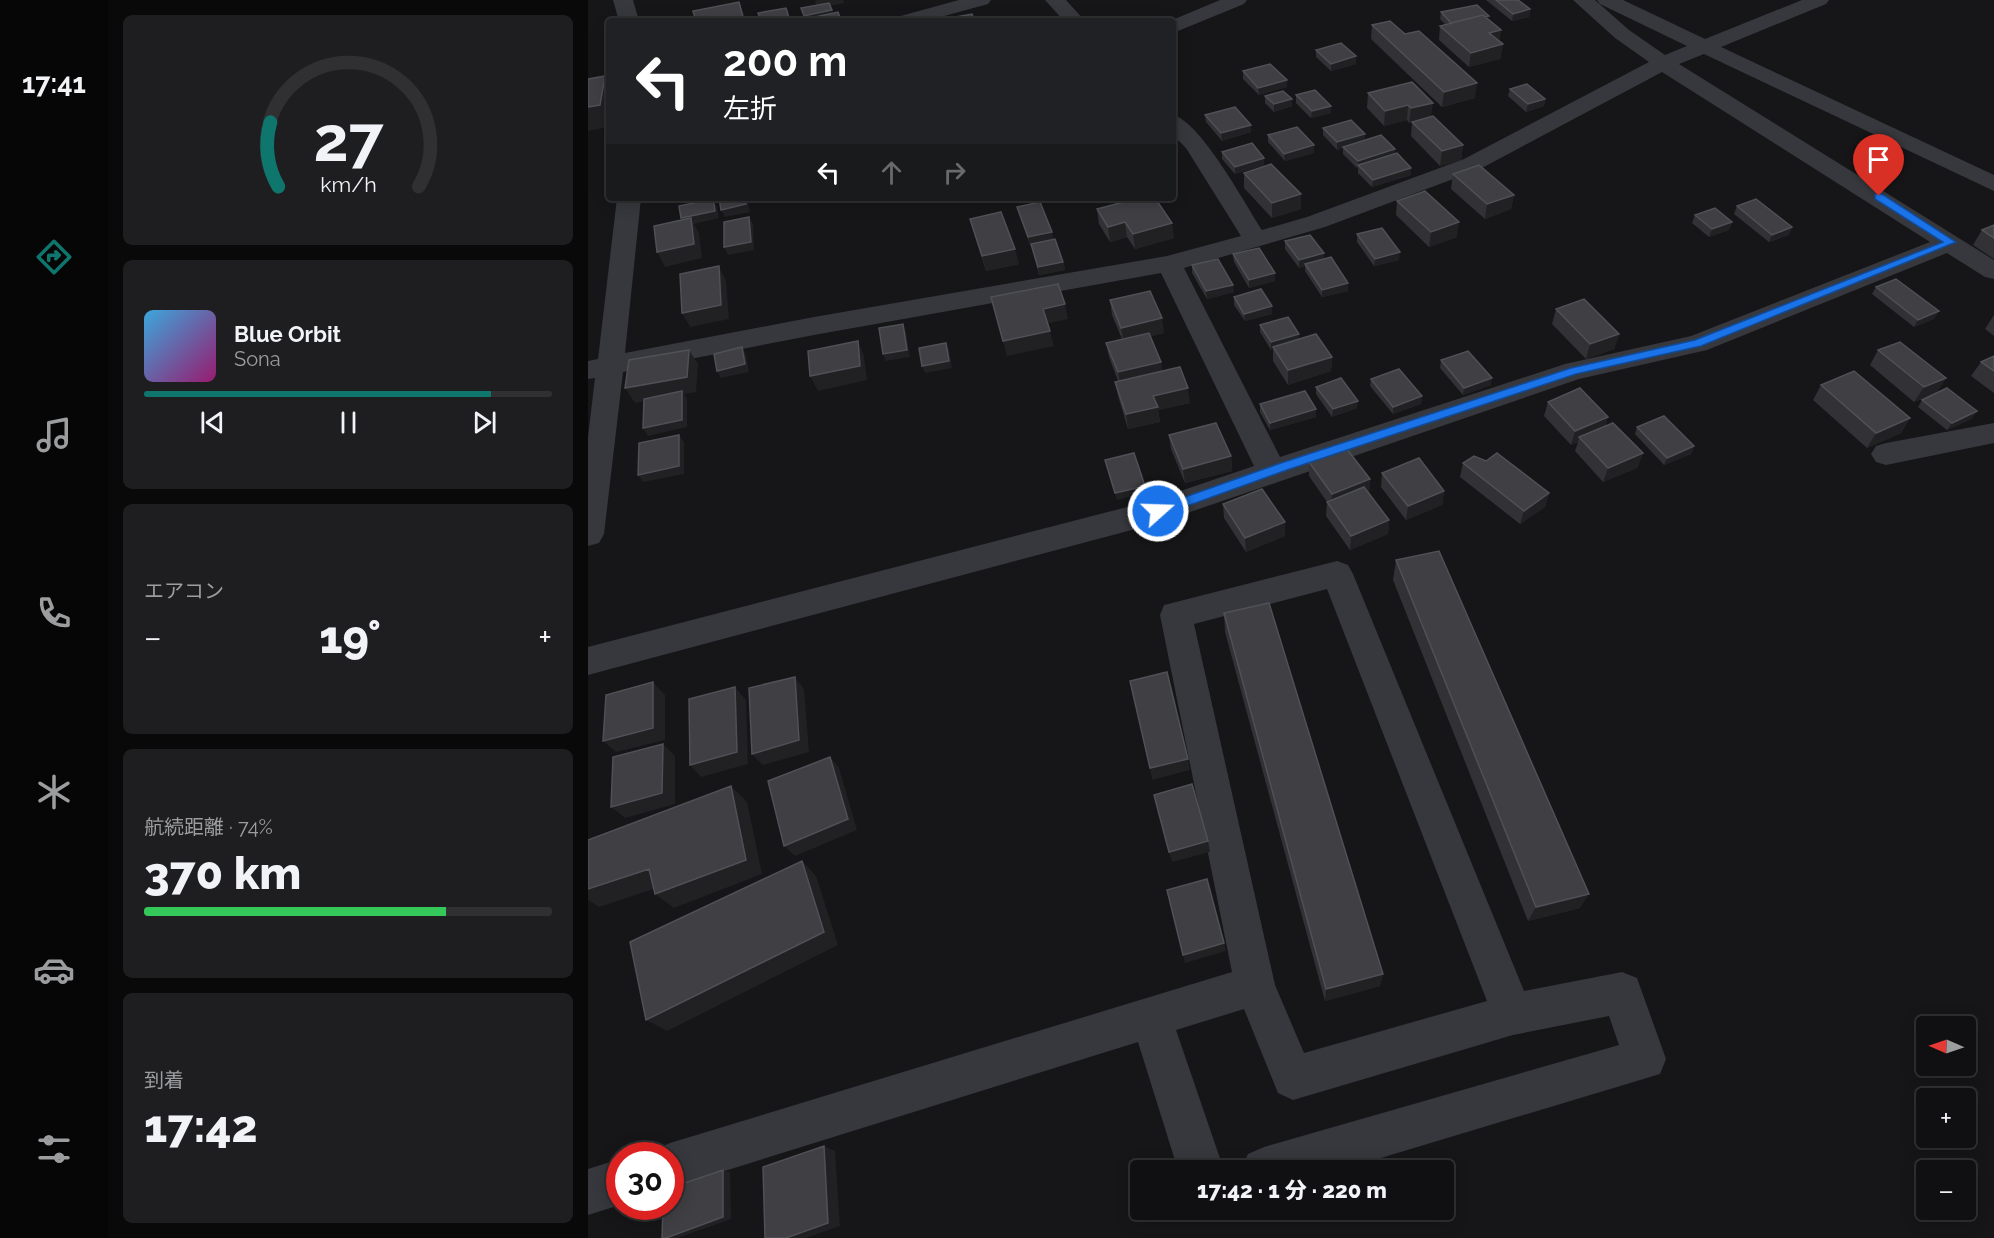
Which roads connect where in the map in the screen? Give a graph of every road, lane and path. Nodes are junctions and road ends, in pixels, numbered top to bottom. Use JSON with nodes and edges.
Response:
{"nodes":[{"id":1,"x":623,"y":0,"type":"edge"},
{"id":2,"x":981,"y":0,"type":"edge"},
{"id":3,"x":1055,"y":0,"type":"edge"},
{"id":4,"x":1237,"y":0,"type":"edge"},
{"id":5,"x":1583,"y":0,"type":"edge"},
{"id":6,"x":1607,"y":0,"type":"edge"},
{"id":7,"x":1819,"y":0,"type":"edge"},
{"id":8,"x":953,"y":4,"type":"edge"},
{"id":9,"x":628,"y":18,"type":"edge"},
{"id":10,"x":913,"y":18,"type":"edge"},
{"id":11,"x":1072,"y":18,"type":"edge"},
{"id":12,"x":1176,"y":26,"type":"edge"},
{"id":13,"x":1704,"y":46,"type":"junction"},
{"id":14,"x":1663,"y":63,"type":"junction"},
{"id":15,"x":1176,"y":125,"type":"edge"},
{"id":16,"x":1994,"y":184,"type":"edge"},
{"id":17,"x":628,"y":201,"type":"edge"},
{"id":18,"x":1256,"y":240,"type":"junction"},
{"id":19,"x":1951,"y":242,"type":"junction"},
{"id":20,"x":1169,"y":264,"type":"junction"},
{"id":21,"x":1994,"y":271,"type":"edge"},
{"id":22,"x":599,"y":368,"type":"edge"},
{"id":23,"x":1994,"y":433,"type":"edge"},
{"id":24,"x":1886,"y":454,"type":"dead end"},
{"id":25,"x":1272,"y":471,"type":"junction"},
{"id":26,"x":588,"y":534,"type":"edge"},
{"id":27,"x":588,"y":661,"type":"edge"},
{"id":28,"x":1255,"y":985,"type":"junction"},
{"id":29,"x":1513,"y":1014,"type":"junction"},
{"id":30,"x":1151,"y":1017,"type":"junction"},
{"id":31,"x":1198,"y":1160,"type":"edge"},
{"id":32,"x":1298,"y":1160,"type":"edge"},
{"id":33,"x":684,"y":1162,"type":"edge"},
{"id":34,"x":606,"y":1186,"type":"edge"},
{"id":35,"x":588,"y":1192,"type":"edge"}],
"edges":[{"from":1,"to":9,"type":"street"},
{"from":2,"to":8,"type":"street"},
{"from":3,"to":11,"type":"street"},
{"from":4,"to":12,"type":"street"},
{"from":5,"to":14,"type":"street"},
{"from":6,"to":13,"type":"street"},
{"from":7,"to":13,"type":"street"},
{"from":8,"to":10,"type":"street"},
{"from":13,"to":14,"type":"street"},
{"from":13,"to":16,"type":"street"},
{"from":14,"to":18,"type":"street"},
{"from":14,"to":19,"type":"street"},
{"from":15,"to":18,"type":"street"},
{"from":17,"to":22,"type":"street"},
{"from":18,"to":20,"type":"street"},
{"from":19,"to":21,"type":"street"},
{"from":19,"to":25,"type":"street"},
{"from":20,"to":22,"type":"street"},
{"from":20,"to":25,"type":"street"},
{"from":22,"to":26,"type":"street"},
{"from":23,"to":24,"type":"street"},
{"from":25,"to":27,"type":"street"},
{"from":28,"to":29,"type":"street"},
{"from":28,"to":29,"type":"street"},
{"from":28,"to":30,"type":"street"},
{"from":29,"to":32,"type":"street"},
{"from":30,"to":31,"type":"street"},
{"from":30,"to":33,"type":"street"},
{"from":34,"to":35,"type":"street"}]}
